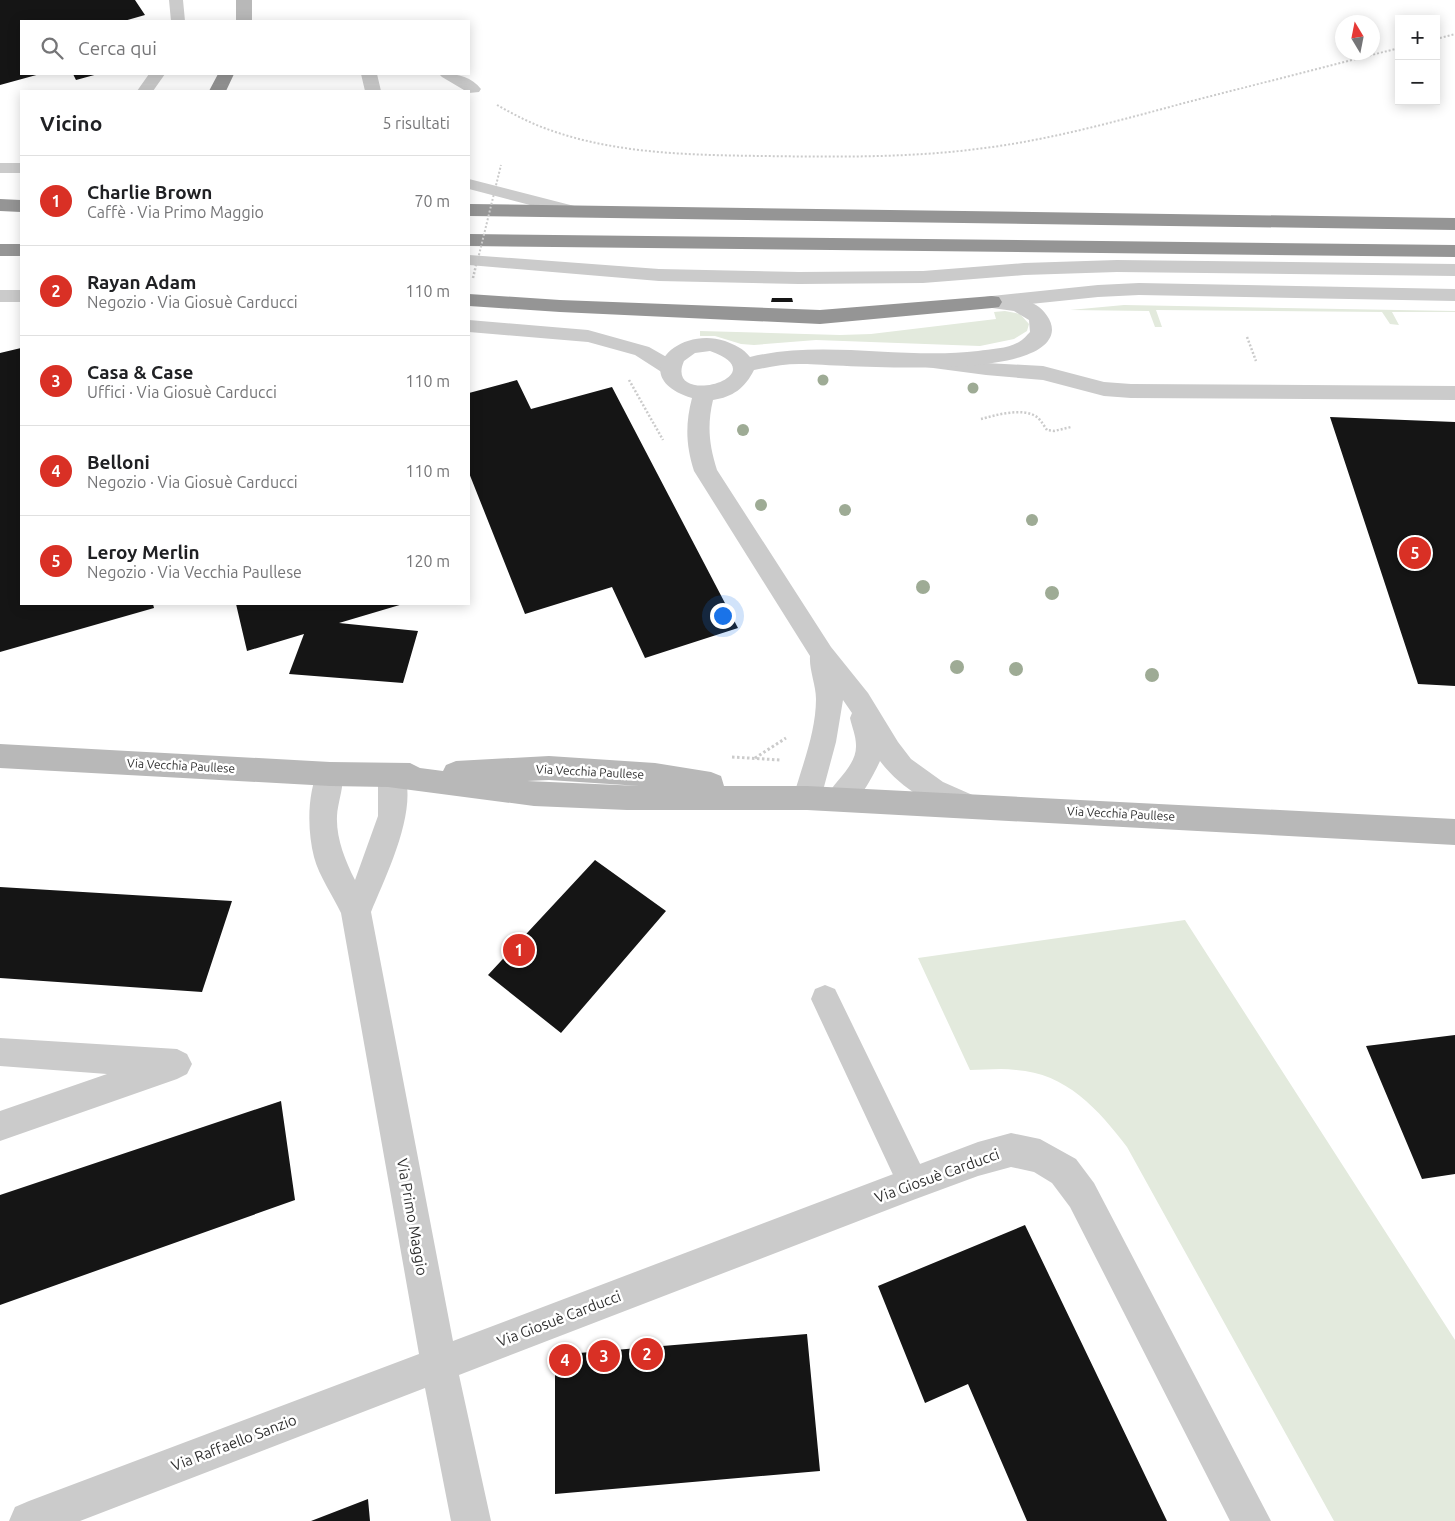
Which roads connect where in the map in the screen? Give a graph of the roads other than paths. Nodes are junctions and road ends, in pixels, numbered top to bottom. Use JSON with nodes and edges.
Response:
{"nodes":[{"id":1,"x":176,"y":0,"type":"edge"},
{"id":2,"x":244,"y":0,"type":"edge"},
{"id":3,"x":178,"y":20,"type":"edge"},
{"id":4,"x":244,"y":20,"type":"edge"},
{"id":5,"x":156,"y":75,"type":"edge"},
{"id":6,"x":226,"y":75,"type":"edge"},
{"id":7,"x":369,"y":75,"type":"edge"},
{"id":8,"x":449,"y":75,"type":"edge"},
{"id":9,"x":473,"y":89,"type":"road end"},
{"id":10,"x":146,"y":90,"type":"edge"},
{"id":11,"x":218,"y":90,"type":"edge"},
{"id":12,"x":373,"y":90,"type":"edge"},
{"id":13,"x":0,"y":168,"type":"edge"},
{"id":14,"x":20,"y":168,"type":"edge"},
{"id":15,"x":470,"y":184,"type":"edge"},
{"id":16,"x":0,"y":192,"type":"edge"},
{"id":17,"x":20,"y":192,"type":"edge"},
{"id":18,"x":0,"y":205,"type":"edge"},
{"id":19,"x":20,"y":206,"type":"edge"},
{"id":20,"x":470,"y":210,"type":"edge"},
{"id":21,"x":576,"y":212,"type":"junction"},
{"id":22,"x":1455,"y":224,"type":"edge"},
{"id":23,"x":0,"y":235,"type":"edge"},
{"id":24,"x":20,"y":235,"type":"edge"},
{"id":25,"x":470,"y":240,"type":"edge"},
{"id":26,"x":0,"y":250,"type":"edge"},
{"id":27,"x":20,"y":250,"type":"edge"},
{"id":28,"x":1455,"y":251,"type":"edge"},
{"id":29,"x":470,"y":260,"type":"edge"},
{"id":30,"x":1455,"y":270,"type":"edge"},
{"id":31,"x":1455,"y":295,"type":"edge"},
{"id":32,"x":0,"y":296,"type":"edge"},
{"id":33,"x":20,"y":296,"type":"edge"},
{"id":34,"x":470,"y":300,"type":"edge"},
{"id":35,"x":992,"y":302,"type":"junction"},
{"id":36,"x":470,"y":326,"type":"edge"},
{"id":37,"x":923,"y":361,"type":"junction"},
{"id":38,"x":743,"y":366,"type":"junction"},
{"id":39,"x":670,"y":368,"type":"junction"},
{"id":40,"x":704,"y":393,"type":"junction"},
{"id":41,"x":1455,"y":393,"type":"edge"},
{"id":42,"x":822,"y":654,"type":"junction"},
{"id":43,"x":859,"y":701,"type":"junction"},
{"id":44,"x":0,"y":756,"type":"edge"},
{"id":45,"x":330,"y":774,"type":"junction"},
{"id":46,"x":392,"y":776,"type":"junction"},
{"id":47,"x":797,"y":797,"type":"junction"},
{"id":48,"x":839,"y":799,"type":"junction"},
{"id":49,"x":967,"y":806,"type":"junction"},
{"id":50,"x":1455,"y":832,"type":"edge"},
{"id":51,"x":356,"y":912,"type":"junction"},
{"id":52,"x":825,"y":999,"type":"dead end"},
{"id":53,"x":0,"y":1052,"type":"edge"},
{"id":54,"x":0,"y":1126,"type":"edge"},
{"id":55,"x":913,"y":1183,"type":"junction"},
{"id":56,"x":439,"y":1365,"type":"junction"},
{"id":57,"x":30,"y":1521,"type":"edge"},
{"id":58,"x":471,"y":1521,"type":"edge"},
{"id":59,"x":1251,"y":1521,"type":"edge"}],
"edges":[{"from":1,"to":3,"type":"lane"},
{"from":2,"to":4,"type":"street"},
{"from":5,"to":10,"type":"lane"},
{"from":6,"to":11,"type":"highway"},
{"from":7,"to":12,"type":"lane"},
{"from":8,"to":9,"type":"lane"},
{"from":13,"to":14,"type":"lane"},
{"from":15,"to":21,"type":"lane"},
{"from":16,"to":17,"type":"highway"},
{"from":18,"to":19,"type":"highway"},
{"from":20,"to":21,"type":"highway"},
{"from":21,"to":22,"type":"highway"},
{"from":23,"to":24,"type":"highway"},
{"from":25,"to":28,"type":"highway"},
{"from":26,"to":27,"type":"highway"},
{"from":29,"to":30,"type":"lane"},
{"from":31,"to":35,"type":"lane"},
{"from":32,"to":33,"type":"lane"},
{"from":34,"to":35,"type":"highway"},
{"from":35,"to":37,"type":"street"},
{"from":36,"to":39,"type":"lane"},
{"from":37,"to":38,"type":"street"},
{"from":37,"to":41,"type":"lane"},
{"from":38,"to":39,"type":"street"},
{"from":38,"to":40,"type":"street"},
{"from":39,"to":40,"type":"street"},
{"from":40,"to":42,"type":"street"},
{"from":42,"to":43,"type":"street"},
{"from":42,"to":47,"type":"street"},
{"from":43,"to":48,"type":"street"},
{"from":43,"to":49,"type":"street"},
{"from":44,"to":45,"type":"street","name":"Via Vecchia Paullese"},
{"from":45,"to":46,"type":"street","name":"Via Vecchia Paullese"},
{"from":45,"to":51,"type":"street","name":"Via Primo Maggio"},
{"from":46,"to":47,"type":"street","name":"Via Vecchia Paullese"},
{"from":46,"to":51,"type":"street"},
{"from":47,"to":48,"type":"street","name":"Via Vecchia Paullese"},
{"from":48,"to":49,"type":"street","name":"Via Vecchia Paullese"},
{"from":49,"to":50,"type":"street","name":"Via Vecchia Paullese"},
{"from":51,"to":56,"type":"street","name":"Via Primo Maggio"},
{"from":52,"to":55,"type":"lane"},
{"from":53,"to":54,"type":"lane"},
{"from":55,"to":56,"type":"street","name":"Via Giosuè Carducci"},
{"from":55,"to":59,"type":"street","name":"Via Giosuè Carducci"},
{"from":56,"to":57,"type":"street","name":"Via Raffaello Sanzio"},
{"from":56,"to":58,"type":"street","name":"Via Primo Maggio"}]}
